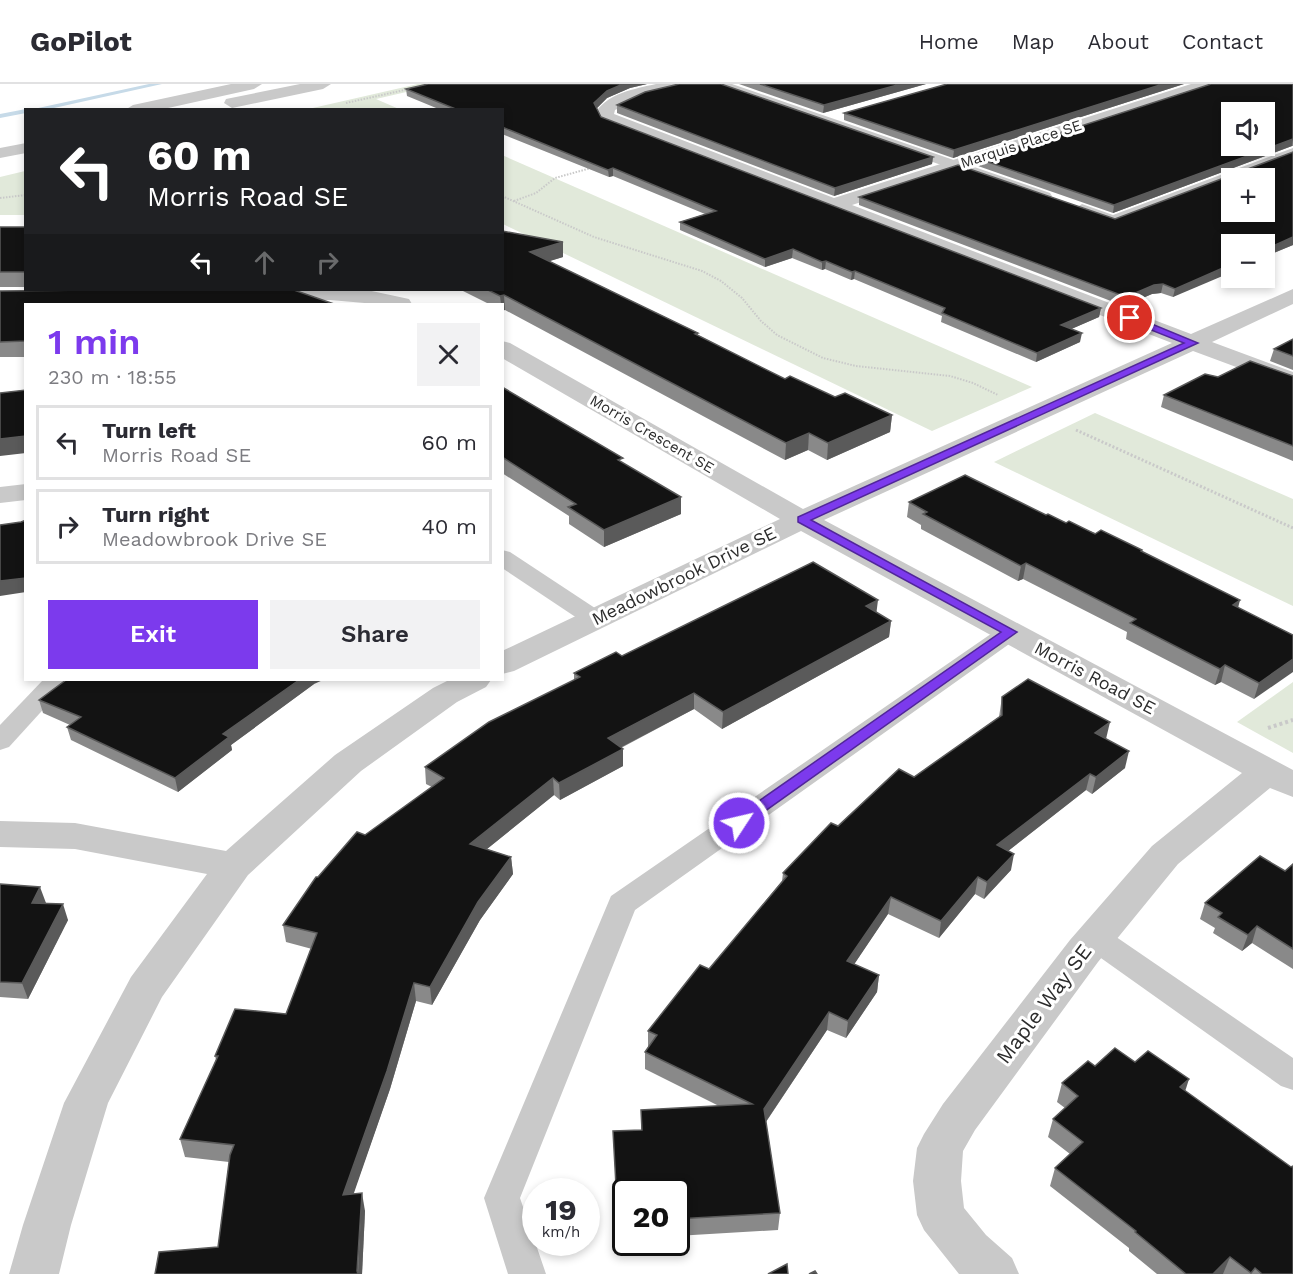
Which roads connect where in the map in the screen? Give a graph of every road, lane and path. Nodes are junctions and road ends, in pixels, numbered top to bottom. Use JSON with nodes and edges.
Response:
{"nodes":[{"id":1,"x":254,"y":84,"type":"edge"},
{"id":2,"x":323,"y":84,"type":"edge"},
{"id":3,"x":680,"y":84,"type":"edge"},
{"id":4,"x":720,"y":84,"type":"edge"},
{"id":5,"x":1208,"y":84,"type":"edge"},
{"id":6,"x":410,"y":89,"type":"edge"},
{"id":7,"x":342,"y":104,"type":"dead end"},
{"id":8,"x":142,"y":108,"type":"edge"},
{"id":9,"x":213,"y":108,"type":"edge"},
{"id":10,"x":846,"y":113,"type":"edge"},
{"id":11,"x":824,"y":119,"type":"junction"},
{"id":12,"x":24,"y":132,"type":"edge"},
{"id":13,"x":0,"y":137,"type":"edge"},
{"id":14,"x":24,"y":148,"type":"edge"},
{"id":15,"x":1293,"y":152,"type":"edge"},
{"id":16,"x":0,"y":153,"type":"edge"},
{"id":17,"x":957,"y":164,"type":"junction"},
{"id":18,"x":600,"y":166,"type":"edge"},
{"id":19,"x":24,"y":195,"type":"edge"},
{"id":20,"x":504,"y":197,"type":"edge"},
{"id":21,"x":0,"y":198,"type":"edge"},
{"id":22,"x":513,"y":201,"type":"junction"},
{"id":23,"x":834,"y":204,"type":"junction"},
{"id":24,"x":240,"y":293,"type":"edge"},
{"id":25,"x":1293,"y":296,"type":"edge"},
{"id":26,"x":397,"y":303,"type":"edge"},
{"id":27,"x":1193,"y":343,"type":"junction"},
{"id":28,"x":504,"y":349,"type":"edge"},
{"id":29,"x":1293,"y":381,"type":"edge"},
{"id":30,"x":1037,"y":413,"type":"junction"},
{"id":31,"x":24,"y":492,"type":"edge"},
{"id":32,"x":0,"y":495,"type":"edge"},
{"id":33,"x":802,"y":520,"type":"junction"},
{"id":34,"x":1293,"y":528,"type":"edge"},
{"id":35,"x":504,"y":558,"type":"edge"},
{"id":36,"x":595,"y":619,"type":"junction"},
{"id":37,"x":1011,"y":632,"type":"junction"},
{"id":38,"x":504,"y":663,"type":"edge"},
{"id":39,"x":56,"y":681,"type":"edge"},
{"id":40,"x":472,"y":681,"type":"edge"},
{"id":41,"x":0,"y":741,"type":"edge"},
{"id":42,"x":1280,"y":778,"type":"edge"},
{"id":43,"x":0,"y":834,"type":"edge"},
{"id":44,"x":234,"y":866,"type":"junction"},
{"id":45,"x":1095,"y":938,"type":"junction"},
{"id":46,"x":1293,"y":1076,"type":"edge"},
{"id":47,"x":34,"y":1274,"type":"edge"},
{"id":48,"x":526,"y":1274,"type":"edge"},
{"id":49,"x":994,"y":1274,"type":"edge"}],
"edges":[{"from":1,"to":8,"type":"street"},
{"from":2,"to":9,"type":"street"},
{"from":3,"to":23,"type":"street"},
{"from":4,"to":11,"type":"lane"},
{"from":5,"to":17,"type":"street","name":"Marquis Place SE"},
{"from":6,"to":7,"type":"path"},
{"from":10,"to":11,"type":"lane"},
{"from":11,"to":17,"type":"lane"},
{"from":12,"to":13,"type":"street"},
{"from":14,"to":16,"type":"street"},
{"from":15,"to":17,"type":"lane"},
{"from":17,"to":23,"type":"street","name":"Marquis Place SE"},
{"from":18,"to":22,"type":"path"},
{"from":19,"to":21,"type":"path"},
{"from":20,"to":22,"type":"path"},
{"from":22,"to":30,"type":"path"},
{"from":23,"to":27,"type":"street"},
{"from":24,"to":26,"type":"street"},
{"from":25,"to":27,"type":"street","name":"Meadowbrook Drive SE"},
{"from":27,"to":29,"type":"street"},
{"from":27,"to":30,"type":"street","name":"Meadowbrook Drive SE"},
{"from":28,"to":33,"type":"street","name":"Morris Crescent SE"},
{"from":30,"to":33,"type":"street","name":"Meadowbrook Drive SE"},
{"from":30,"to":34,"type":"path"},
{"from":31,"to":32,"type":"street"},
{"from":33,"to":36,"type":"street","name":"Meadowbrook Drive SE"},
{"from":33,"to":37,"type":"street","name":"Morris Road SE"},
{"from":35,"to":36,"type":"lane"},
{"from":36,"to":38,"type":"street","name":"Meadowbrook Drive SE"},
{"from":37,"to":42,"type":"street","name":"Morris Road SE"},
{"from":37,"to":48,"type":"lane"},
{"from":39,"to":41,"type":"lane"},
{"from":40,"to":44,"type":"street"},
{"from":42,"to":45,"type":"street","name":"Maple Way SE"},
{"from":43,"to":44,"type":"street"},
{"from":44,"to":47,"type":"street"},
{"from":45,"to":46,"type":"lane"},
{"from":45,"to":49,"type":"street","name":"Maple Way SE"}]}
